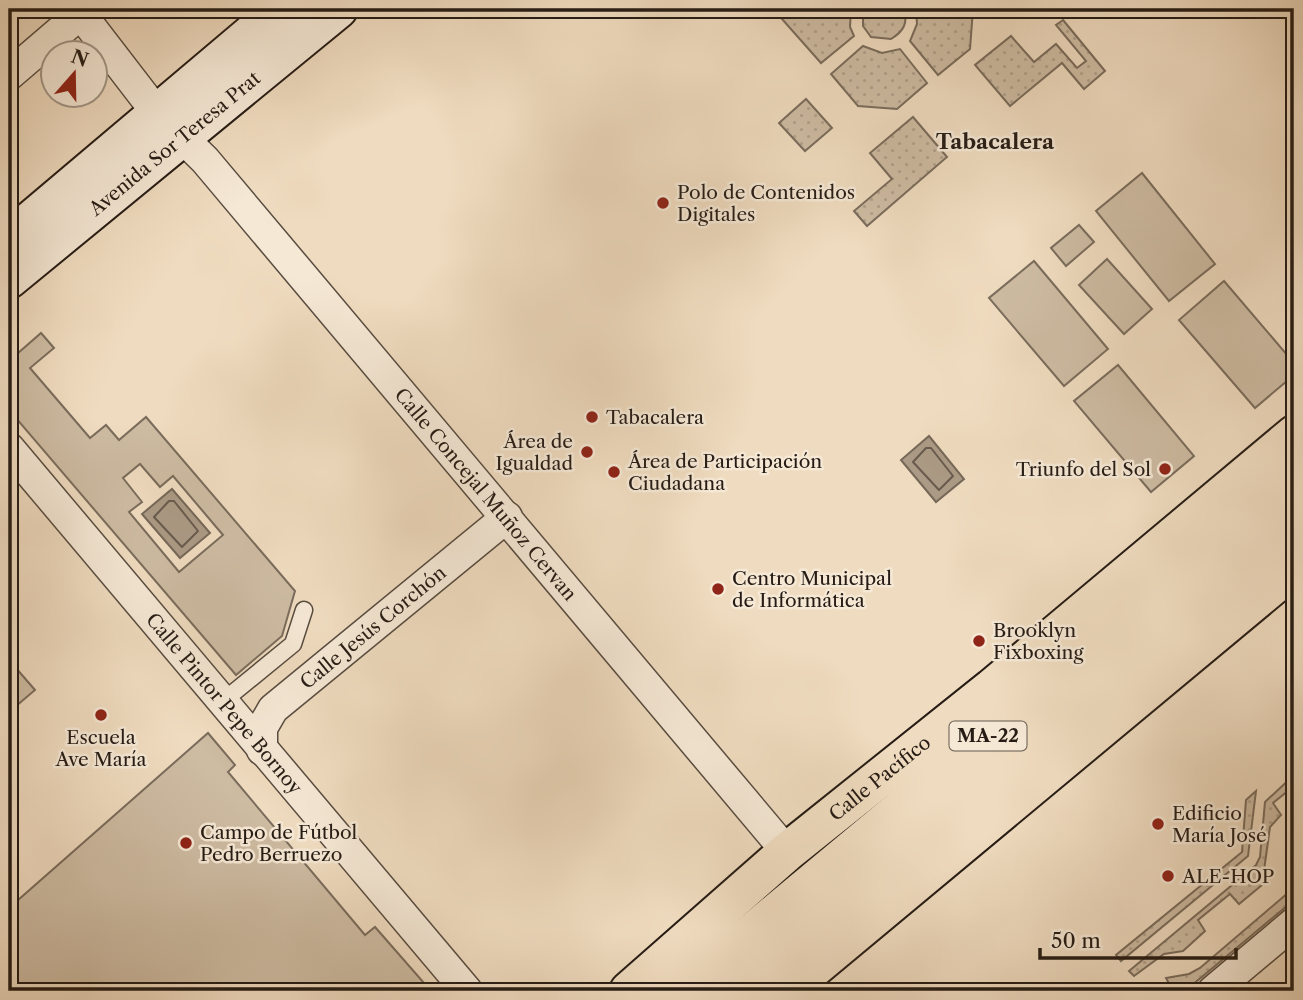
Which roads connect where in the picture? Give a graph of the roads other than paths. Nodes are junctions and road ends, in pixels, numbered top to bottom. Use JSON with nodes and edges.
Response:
{"nodes":[{"id":1,"x":281,"y":9,"type":"edge"},
{"id":2,"x":338,"y":9,"type":"edge"},
{"id":3,"x":81,"y":10,"type":"edge"},
{"id":4,"x":9,"y":75,"type":"edge"},
{"id":5,"x":170,"y":125,"type":"junction"},
{"id":6,"x":9,"y":239,"type":"edge"},
{"id":7,"x":9,"y":279,"type":"edge"},
{"id":8,"x":1294,"y":435,"type":"edge"},
{"id":9,"x":9,"y":448,"type":"edge"},
{"id":10,"x":1294,"y":482,"type":"edge"},
{"id":11,"x":507,"y":517,"type":"junction"},
{"id":12,"x":1294,"y":527,"type":"edge"},
{"id":13,"x":1294,"y":568,"type":"edge"},
{"id":14,"x":304,"y":610,"type":"dead end"},
{"id":15,"x":222,"y":702,"type":"junction"},
{"id":16,"x":262,"y":750,"type":"junction"},
{"id":17,"x":787,"y":852,"type":"junction"},
{"id":18,"x":1294,"y":923,"type":"edge"},
{"id":19,"x":467,"y":991,"type":"edge"},
{"id":20,"x":629,"y":991,"type":"edge"},
{"id":21,"x":682,"y":991,"type":"edge"},
{"id":22,"x":737,"y":991,"type":"edge"},
{"id":23,"x":786,"y":991,"type":"edge"},
{"id":24,"x":1213,"y":991,"type":"edge"}],
"edges":[{"from":1,"to":5,"type":"main road","name":"Avenida Sor Teresa Prat"},
{"from":2,"to":5,"type":"main road","name":"Avenida Sor Teresa Prat"},
{"from":3,"to":4,"type":"street"},
{"from":3,"to":5,"type":"street","name":"Calle Concejal Muñoz Cervan"},
{"from":5,"to":6,"type":"main road","name":"Avenida Sor Teresa Prat"},
{"from":5,"to":7,"type":"main road","name":"Avenida Sor Teresa Prat"},
{"from":5,"to":11,"type":"street","name":"Calle Concejal Muñoz Cervan"},
{"from":8,"to":17,"type":"main road","name":"Calle Pacífico"},
{"from":9,"to":15,"type":"street","name":"Calle Pintor Pepe Bornoy"},
{"from":10,"to":21,"type":"main road","name":"Calle Pacífico","number":"MA-22"},
{"from":11,"to":16,"type":"street","name":"Calle Jesús Corchón"},
{"from":11,"to":17,"type":"street","name":"Calle Concejal Muñoz Cervan"},
{"from":12,"to":22,"type":"main road","number":"MA-22"},
{"from":13,"to":23,"type":"main road"},
{"from":14,"to":15,"type":"lane"},
{"from":15,"to":16,"type":"street","name":"Calle Pintor Pepe Bornoy"},
{"from":16,"to":19,"type":"street","name":"Calle Pintor Pepe Bornoy"},
{"from":17,"to":20,"type":"main road","name":"Calle Pacífico"},
{"from":18,"to":24,"type":"street"}]}
